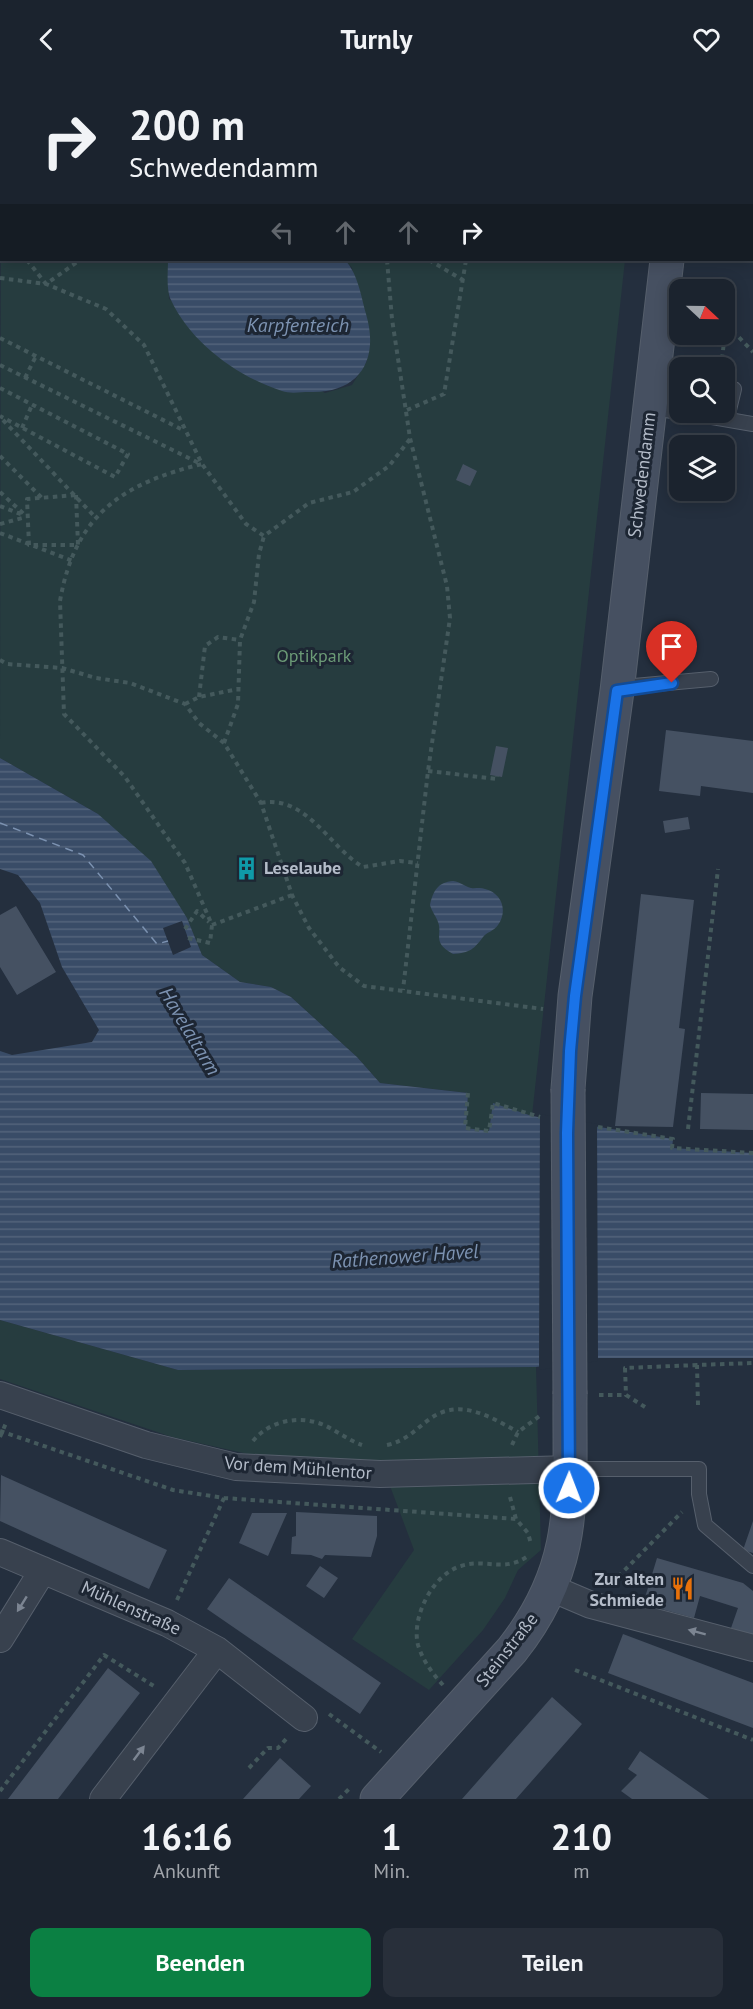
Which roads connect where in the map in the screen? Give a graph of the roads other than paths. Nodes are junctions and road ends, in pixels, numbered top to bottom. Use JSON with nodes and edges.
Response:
{"nodes":[{"id":1,"x":667,"y":261,"type":"edge"},
{"id":2,"x":670,"y":357,"type":"edge"},
{"id":3,"x":735,"y":420,"type":"edge"},
{"id":4,"x":669,"y":421,"type":"edge"},
{"id":5,"x":753,"y":424,"type":"edge"},
{"id":6,"x":711,"y":679,"type":"dead end"},
{"id":7,"x":617,"y":691,"type":"junction"},
{"id":8,"x":0,"y":1395,"type":"edge"},
{"id":9,"x":570,"y":1469,"type":"junction"},
{"id":10,"x":0,"y":1551,"type":"edge"},
{"id":11,"x":753,"y":1566,"type":"edge"},
{"id":12,"x":43,"y":1570,"type":"junction"},
{"id":13,"x":550,"y":1588,"type":"junction"},
{"id":14,"x":0,"y":1639,"type":"edge"},
{"id":15,"x":753,"y":1648,"type":"edge"},
{"id":16,"x":217,"y":1650,"type":"junction"},
{"id":17,"x":304,"y":1718,"type":"road end"},
{"id":18,"x":103,"y":1799,"type":"edge"},
{"id":19,"x":377,"y":1799,"type":"edge"}],
"edges":[{"from":1,"to":2,"type":"main road","name":"Schwedendamm"},
{"from":3,"to":5,"type":"lane"},
{"from":4,"to":7,"type":"main road","name":"Schwedendamm"},
{"from":6,"to":7,"type":"lane"},
{"from":7,"to":9,"type":"main road","name":"Schwedendamm","bridge":true},
{"from":8,"to":9,"type":"street","name":"Vor dem Mühlentor"},
{"from":9,"to":11,"type":"lane"},
{"from":9,"to":13,"type":"main road","name":"Steinstraße"},
{"from":10,"to":12,"type":"street","name":"Mühlenstraße"},
{"from":12,"to":14,"type":"street","one_way":true},
{"from":12,"to":16,"type":"street","name":"Mühlenstraße"},
{"from":15,"to":13,"type":"street","one_way":true},
{"from":13,"to":19,"type":"main road","name":"Steinstraße"},
{"from":16,"to":17,"type":"street","name":"Mühlenstraße"},
{"from":18,"to":16,"type":"street","one_way":true}]}
